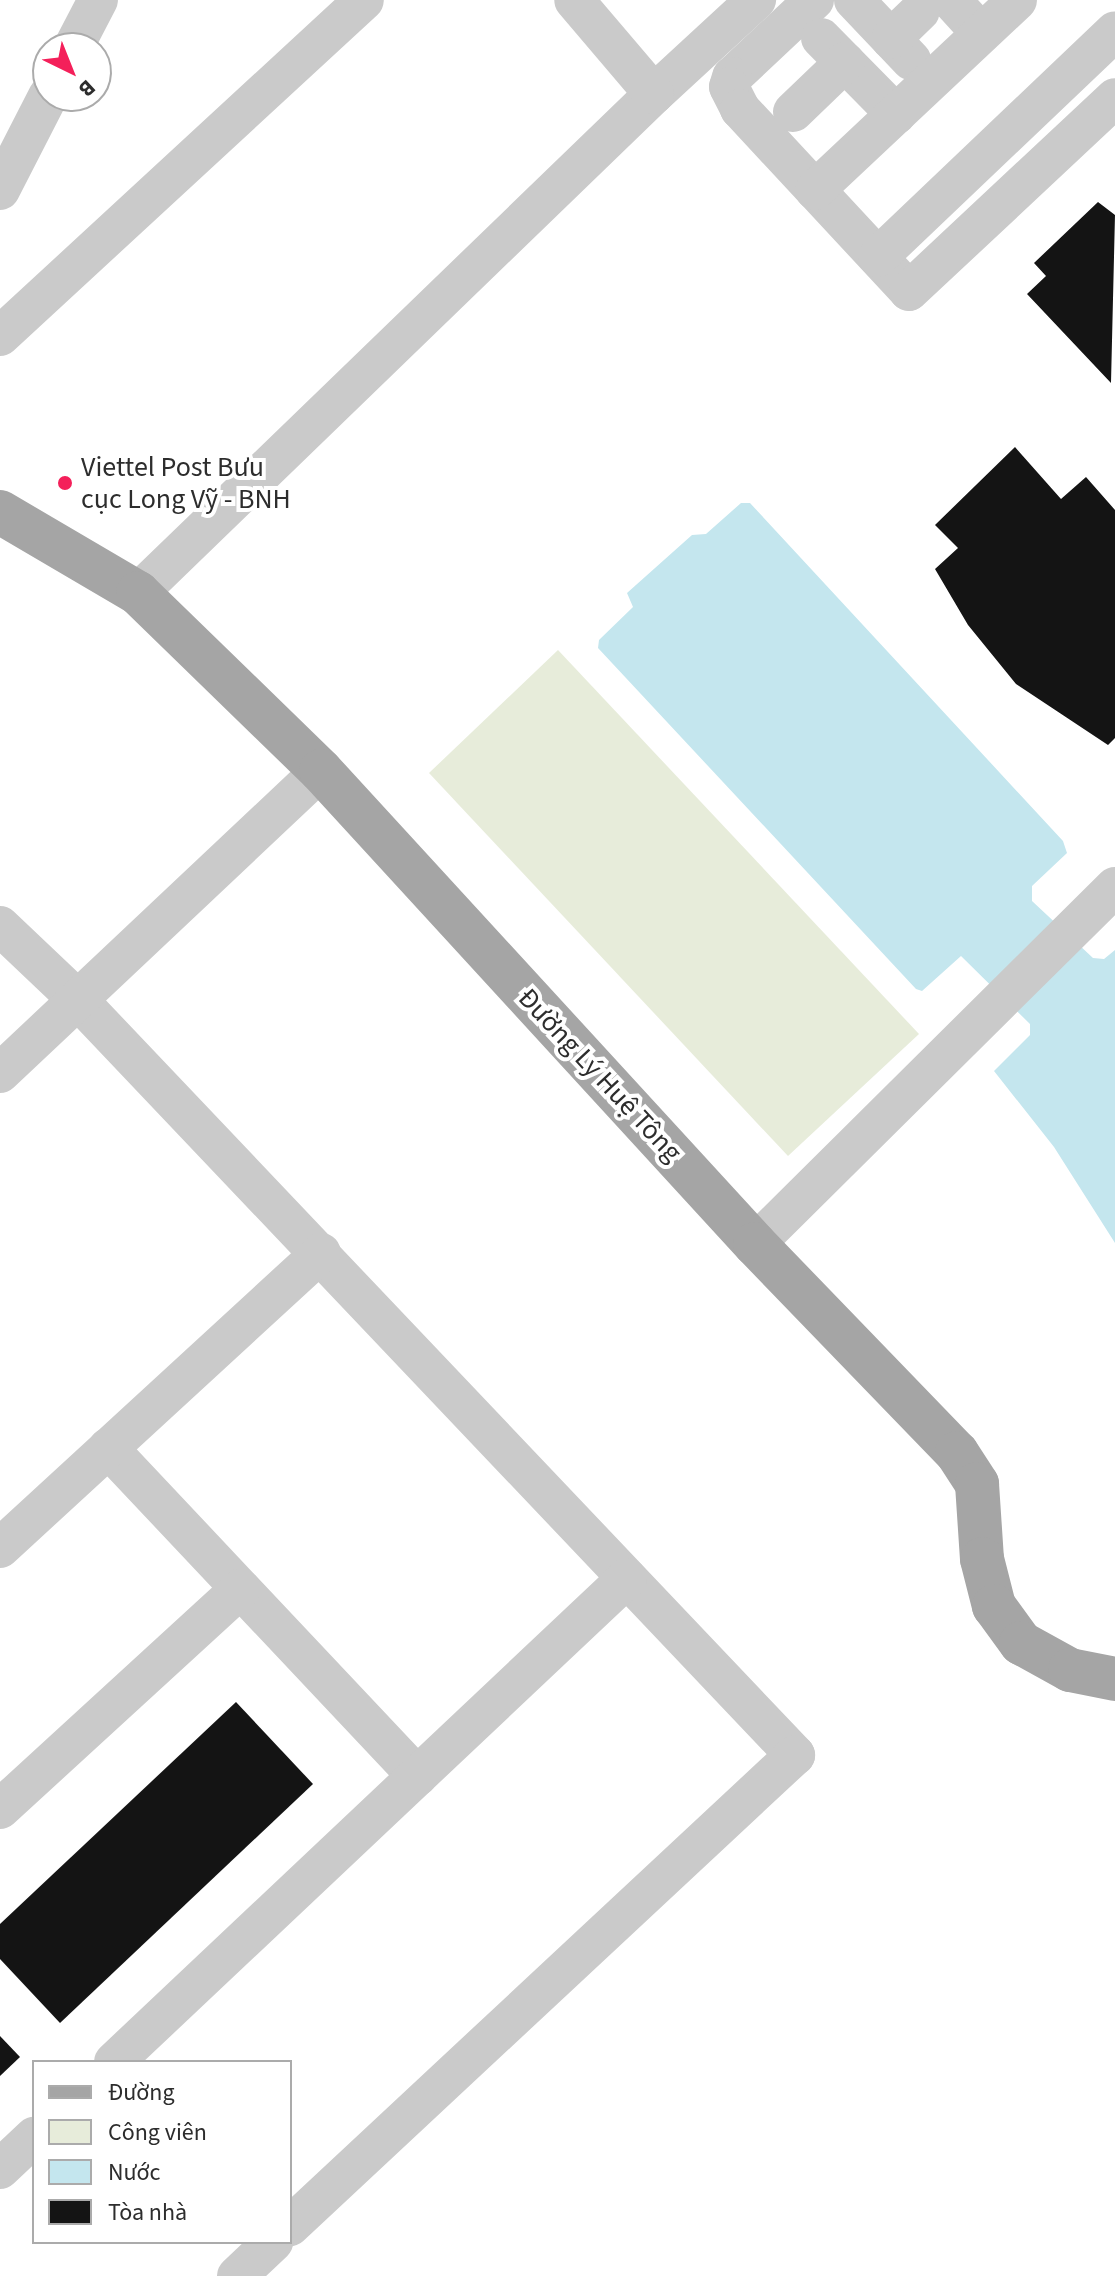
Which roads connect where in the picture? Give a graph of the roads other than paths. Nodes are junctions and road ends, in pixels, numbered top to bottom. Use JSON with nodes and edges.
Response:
{"nodes":[{"id":1,"x":98,"y":0,"type":"edge"},
{"id":2,"x":364,"y":0,"type":"edge"},
{"id":3,"x":574,"y":0,"type":"edge"},
{"id":4,"x":756,"y":0,"type":"edge"},
{"id":5,"x":854,"y":0,"type":"edge"},
{"id":6,"x":1017,"y":0,"type":"edge"},
{"id":7,"x":912,"y":19,"type":"edge"},
{"id":8,"x":1115,"y":31,"type":"edge"},
{"id":9,"x":81,"y":32,"type":"edge"},
{"id":10,"x":827,"y":33,"type":"edge"},
{"id":11,"x":981,"y":33,"type":"junction"},
{"id":12,"x":654,"y":94,"type":"junction"},
{"id":13,"x":1115,"y":98,"type":"edge"},
{"id":14,"x":40,"y":112,"type":"edge"},
{"id":15,"x":793,"y":112,"type":"dead end"},
{"id":16,"x":896,"y":114,"type":"junction"},
{"id":17,"x":0,"y":190,"type":"edge"},
{"id":18,"x":815,"y":190,"type":"junction"},
{"id":19,"x":878,"y":257,"type":"junction"},
{"id":20,"x":0,"y":336,"type":"edge"},
{"id":21,"x":0,"y":512,"type":"edge"},
{"id":22,"x":138,"y":593,"type":"junction"},
{"id":23,"x":321,"y":771,"type":"junction"},
{"id":24,"x":1115,"y":887,"type":"edge"},
{"id":25,"x":0,"y":926,"type":"edge"},
{"id":26,"x":79,"y":1001,"type":"junction"},
{"id":27,"x":0,"y":1073,"type":"edge"},
{"id":28,"x":755,"y":1244,"type":"junction"},
{"id":29,"x":321,"y":1253,"type":"junction"},
{"id":30,"x":108,"y":1448,"type":"junction"},
{"id":31,"x":0,"y":1548,"type":"edge"},
{"id":32,"x":627,"y":1578,"type":"junction"},
{"id":33,"x":240,"y":1589,"type":"junction"},
{"id":34,"x":1115,"y":1679,"type":"edge"},
{"id":35,"x":417,"y":1776,"type":"junction"},
{"id":36,"x":0,"y":1809,"type":"edge"},
{"id":37,"x":116,"y":2060,"type":"edge"},
{"id":38,"x":32,"y":2139,"type":"edge"},
{"id":39,"x":0,"y":2169,"type":"edge"},
{"id":40,"x":292,"y":2224,"type":"edge"},
{"id":41,"x":271,"y":2244,"type":"edge"},
{"id":42,"x":237,"y":2276,"type":"edge"}],
"edges":[{"from":1,"to":9,"type":"street"},
{"from":2,"to":20,"type":"street"},
{"from":3,"to":12,"type":"street"},
{"from":4,"to":12,"type":"street"},
{"from":5,"to":7,"type":"street"},
{"from":6,"to":11,"type":"street"},
{"from":7,"to":11,"type":"street"},
{"from":8,"to":19,"type":"street"},
{"from":10,"to":15,"type":"street"},
{"from":10,"to":16,"type":"street"},
{"from":10,"to":18,"type":"street"},
{"from":11,"to":16,"type":"street"},
{"from":12,"to":22,"type":"street"},
{"from":13,"to":19,"type":"street"},
{"from":14,"to":17,"type":"street"},
{"from":16,"to":18,"type":"street"},
{"from":18,"to":19,"type":"street"},
{"from":21,"to":22,"type":"main road","name":"Đường Lý Huệ Tông"},
{"from":22,"to":23,"type":"main road","name":"Đường Lý Huệ Tông"},
{"from":23,"to":26,"type":"street"},
{"from":23,"to":28,"type":"main road","name":"Đường Lý Huệ Tông"},
{"from":24,"to":28,"type":"street"},
{"from":25,"to":26,"type":"street"},
{"from":26,"to":27,"type":"street"},
{"from":26,"to":29,"type":"street"},
{"from":28,"to":34,"type":"main road","name":"Đường Lý Huệ Tông"},
{"from":29,"to":30,"type":"street"},
{"from":29,"to":32,"type":"street"},
{"from":30,"to":31,"type":"street"},
{"from":30,"to":33,"type":"street"},
{"from":32,"to":35,"type":"street"},
{"from":32,"to":40,"type":"street"},
{"from":33,"to":35,"type":"street"},
{"from":33,"to":36,"type":"street"},
{"from":35,"to":37,"type":"street"},
{"from":38,"to":39,"type":"street"},
{"from":41,"to":42,"type":"street"}]}
